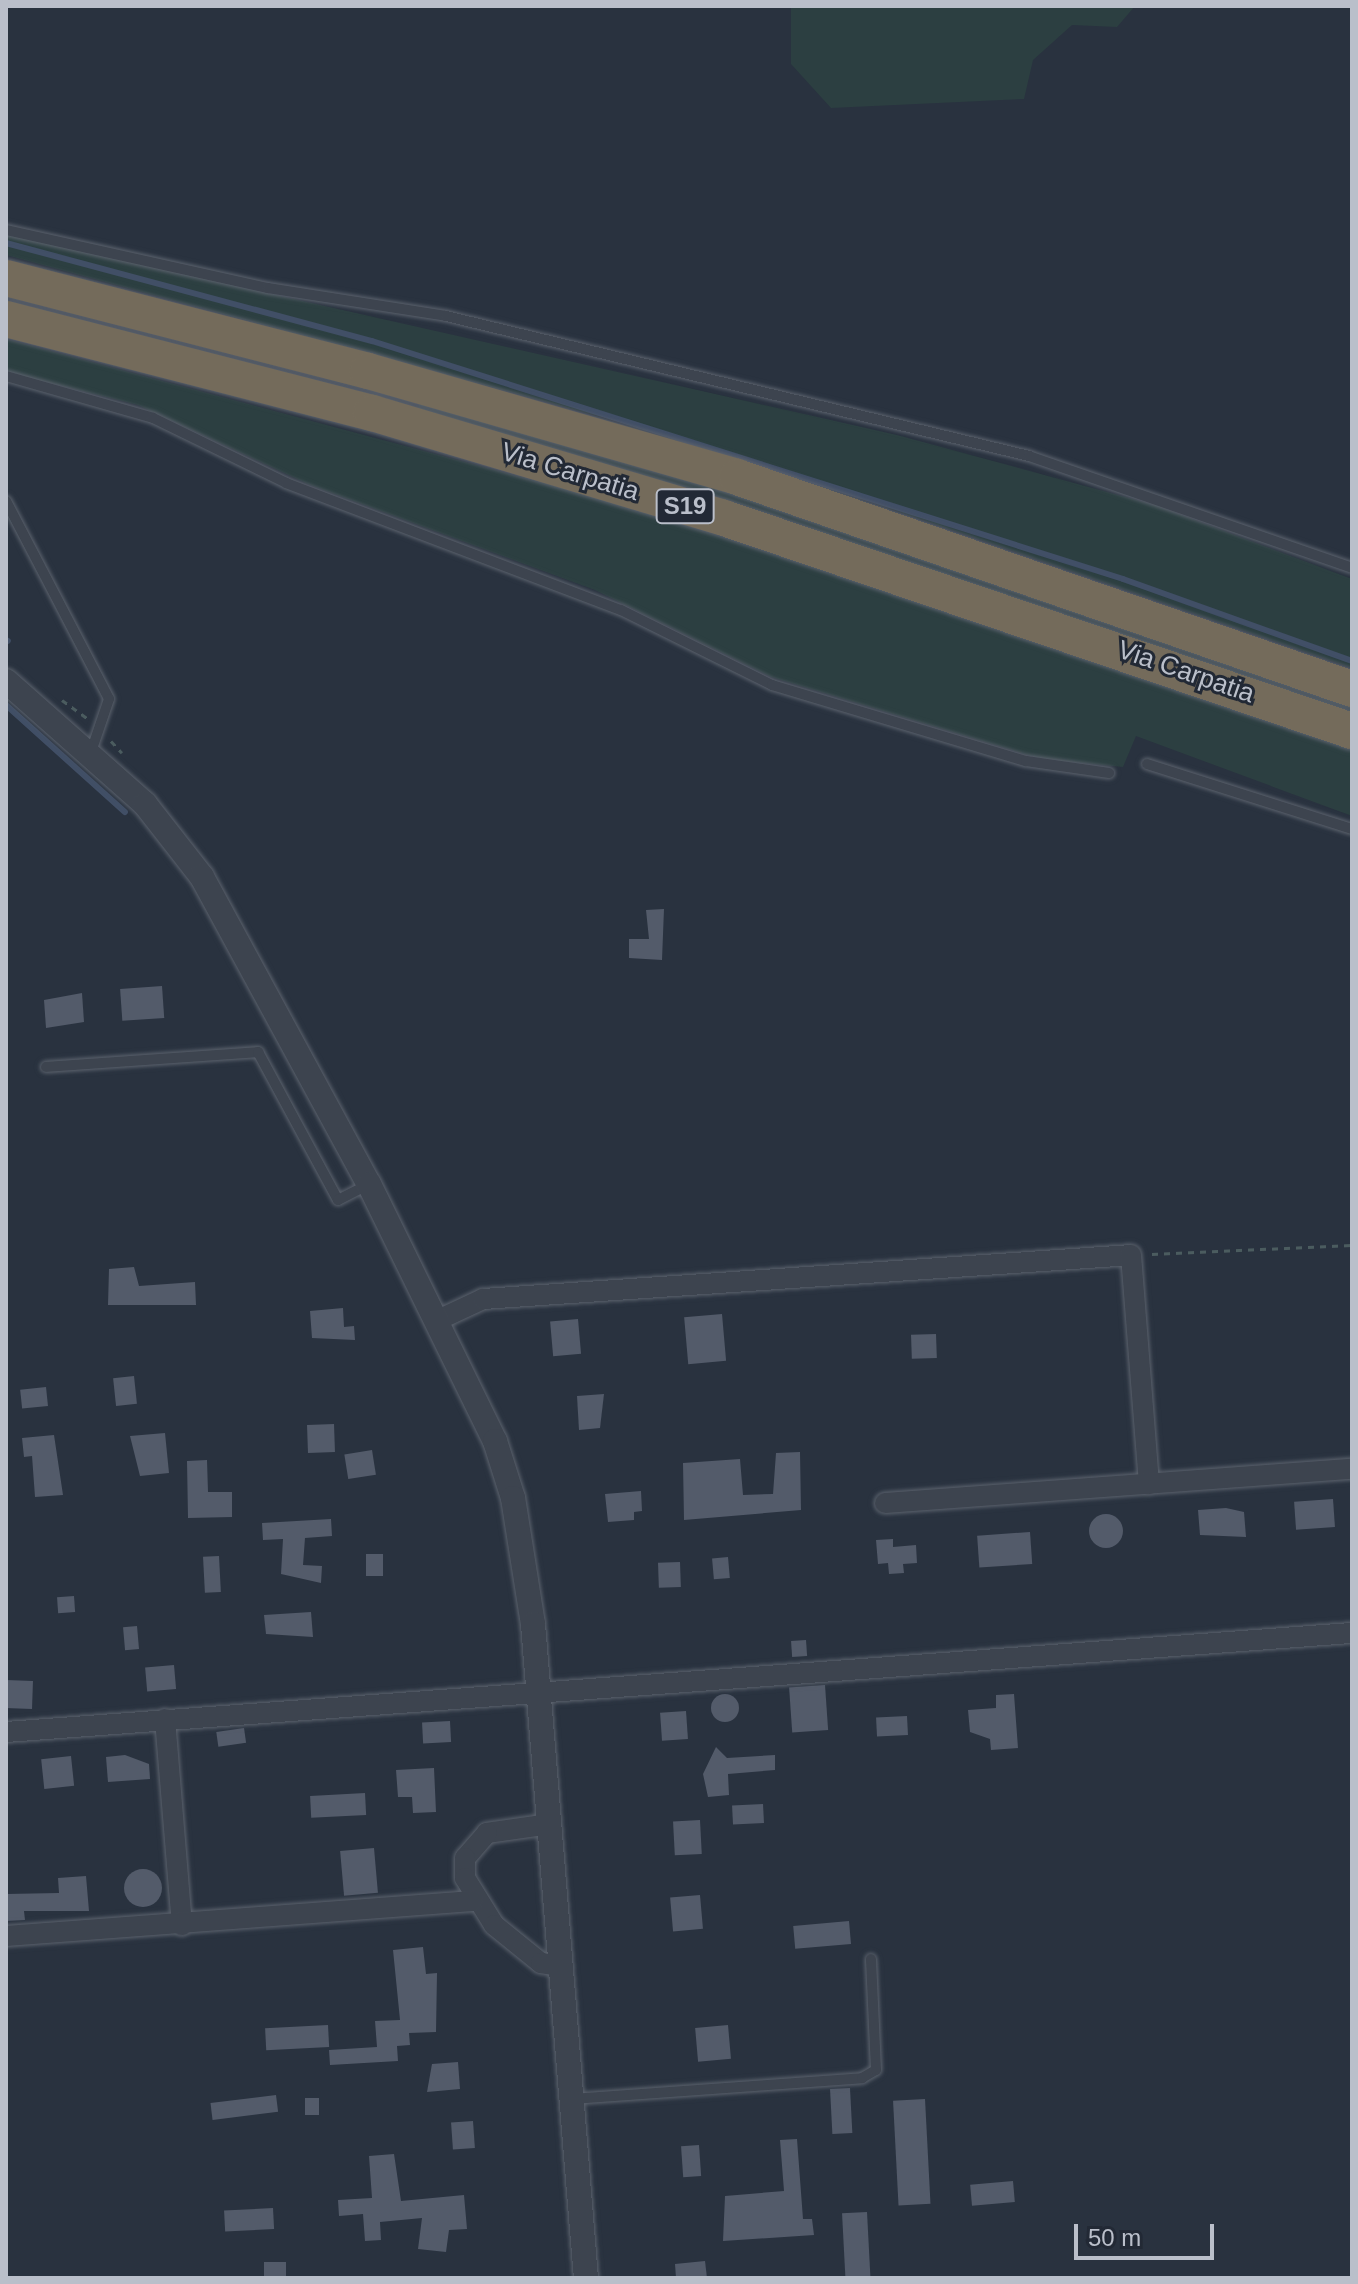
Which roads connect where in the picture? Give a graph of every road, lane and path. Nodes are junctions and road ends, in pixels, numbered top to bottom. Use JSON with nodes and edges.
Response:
{"nodes":[{"id":1,"x":6,"y":230,"type":"edge"},
{"id":2,"x":6,"y":278,"type":"edge"},
{"id":3,"x":6,"y":319,"type":"edge"},
{"id":4,"x":6,"y":376,"type":"edge"},
{"id":5,"x":6,"y":501,"type":"edge"},
{"id":6,"x":1352,"y":568,"type":"edge"},
{"id":7,"x":6,"y":681,"type":"edge"},
{"id":8,"x":1352,"y":689,"type":"edge"},
{"id":9,"x":1352,"y":731,"type":"edge"},
{"id":10,"x":91,"y":752,"type":"junction"},
{"id":11,"x":1147,"y":764,"type":"dead end"},
{"id":12,"x":1109,"y":773,"type":"dead end"},
{"id":13,"x":1352,"y":829,"type":"edge"},
{"id":14,"x":46,"y":1067,"type":"dead end"},
{"id":15,"x":369,"y":1184,"type":"junction"},
{"id":16,"x":1352,"y":1245,"type":"edge"},
{"id":17,"x":1131,"y":1255,"type":"junction"},
{"id":18,"x":438,"y":1320,"type":"junction"},
{"id":19,"x":1352,"y":1469,"type":"edge"},
{"id":20,"x":1149,"y":1484,"type":"junction"},
{"id":21,"x":885,"y":1503,"type":"dead end"},
{"id":22,"x":1352,"y":1633,"type":"edge"},
{"id":23,"x":539,"y":1692,"type":"junction"},
{"id":24,"x":165,"y":1719,"type":"junction"},
{"id":25,"x":6,"y":1732,"type":"edge"},
{"id":26,"x":550,"y":1824,"type":"junction"},
{"id":27,"x":473,"y":1901,"type":"junction"},
{"id":28,"x":182,"y":1925,"type":"junction"},
{"id":29,"x":6,"y":1936,"type":"edge"},
{"id":30,"x":871,"y":1959,"type":"dead end"},
{"id":31,"x":561,"y":1966,"type":"junction"},
{"id":32,"x":572,"y":2099,"type":"junction"},
{"id":33,"x":586,"y":2278,"type":"edge"}],
"edges":[{"from":1,"to":6,"type":"lane"},
{"from":2,"to":8,"type":"highway","name":"Via Carpatia","number":"S19"},
{"from":3,"to":9,"type":"highway","name":"Via Carpatia","number":"S19"},
{"from":4,"to":12,"type":"lane"},
{"from":5,"to":10,"type":"lane"},
{"from":7,"to":10,"type":"street"},
{"from":10,"to":15,"type":"street"},
{"from":11,"to":13,"type":"lane"},
{"from":14,"to":15,"type":"lane"},
{"from":15,"to":18,"type":"street"},
{"from":16,"to":17,"type":"path"},
{"from":17,"to":18,"type":"street"},
{"from":17,"to":20,"type":"street"},
{"from":18,"to":23,"type":"street"},
{"from":19,"to":20,"type":"street"},
{"from":20,"to":21,"type":"street"},
{"from":22,"to":23,"type":"street"},
{"from":23,"to":24,"type":"street"},
{"from":23,"to":26,"type":"street"},
{"from":24,"to":25,"type":"street"},
{"from":24,"to":28,"type":"street"},
{"from":26,"to":27,"type":"street"},
{"from":26,"to":31,"type":"street"},
{"from":27,"to":28,"type":"street"},
{"from":27,"to":31,"type":"street"},
{"from":28,"to":29,"type":"street"},
{"from":30,"to":32,"type":"lane"},
{"from":31,"to":32,"type":"street"},
{"from":32,"to":33,"type":"street"}]}
